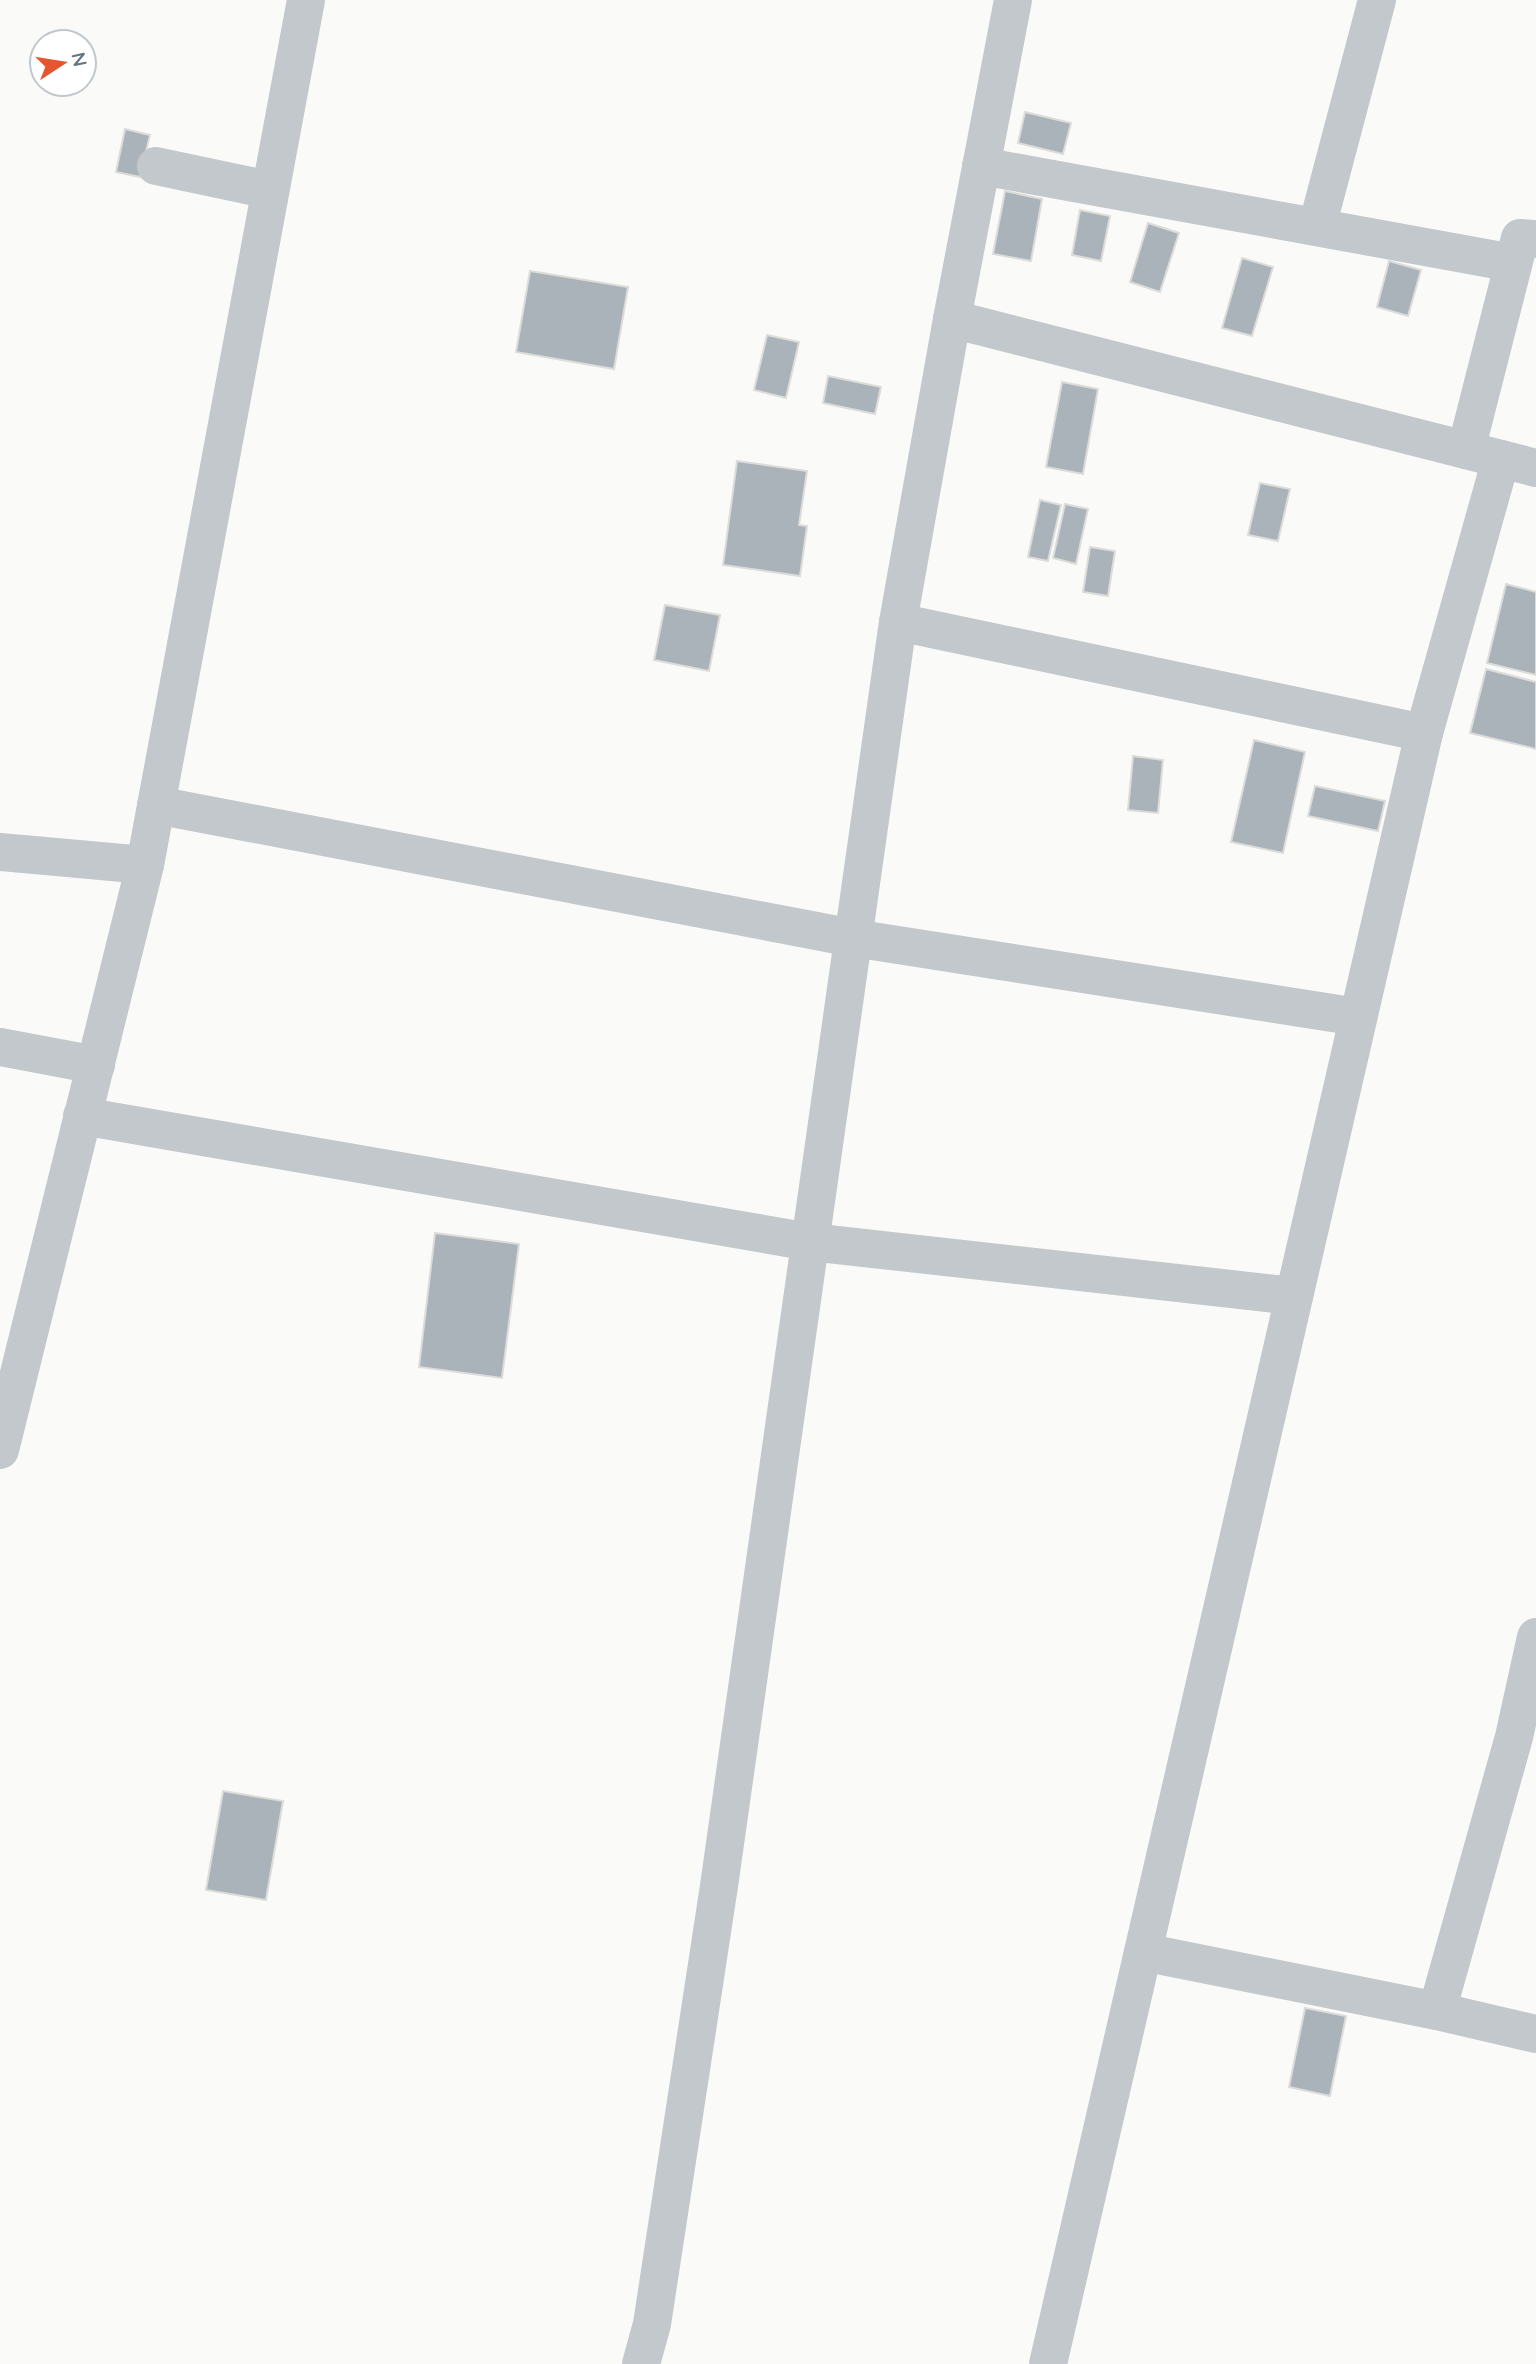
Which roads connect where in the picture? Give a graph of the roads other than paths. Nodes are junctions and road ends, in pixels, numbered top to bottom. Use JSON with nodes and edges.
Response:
{"nodes":[{"id":1,"x":306,"y":0,"type":"edge"},
{"id":2,"x":1013,"y":0,"type":"edge"},
{"id":3,"x":1377,"y":0,"type":"edge"},
{"id":4,"x":156,"y":166,"type":"dead end"},
{"id":5,"x":981,"y":166,"type":"junction"},
{"id":6,"x":270,"y":190,"type":"junction"},
{"id":7,"x":1317,"y":227,"type":"junction"},
{"id":8,"x":1525,"y":251,"type":"edge"},
{"id":9,"x":952,"y":319,"type":"junction"},
{"id":10,"x":1501,"y":459,"type":"edge"},
{"id":11,"x":898,"y":622,"type":"junction"},
{"id":12,"x":1424,"y":733,"type":"junction"},
{"id":13,"x":156,"y":805,"type":"junction"},
{"id":14,"x":0,"y":852,"type":"edge"},
{"id":15,"x":145,"y":865,"type":"junction"},
{"id":16,"x":853,"y":938,"type":"junction"},
{"id":17,"x":1358,"y":1017,"type":"junction"},
{"id":18,"x":0,"y":1047,"type":"edge"},
{"id":19,"x":96,"y":1065,"type":"junction"},
{"id":20,"x":82,"y":1116,"type":"junction"},
{"id":21,"x":810,"y":1242,"type":"junction"},
{"id":22,"x":1294,"y":1296,"type":"junction"},
{"id":23,"x":0,"y":1450,"type":"edge"},
{"id":24,"x":1536,"y":1637,"type":"edge"},
{"id":25,"x":1143,"y":1952,"type":"junction"},
{"id":26,"x":1437,"y":2011,"type":"junction"},
{"id":27,"x":1536,"y":2034,"type":"edge"},
{"id":28,"x":641,"y":2364,"type":"edge"},
{"id":29,"x":1048,"y":2364,"type":"edge"}],
"edges":[{"from":1,"to":6,"type":"street"},
{"from":2,"to":5,"type":"street"},
{"from":3,"to":7,"type":"street"},
{"from":4,"to":6,"type":"street"},
{"from":5,"to":7,"type":"street"},
{"from":5,"to":9,"type":"street"},
{"from":6,"to":13,"type":"street"},
{"from":7,"to":8,"type":"street"},
{"from":8,"to":10,"type":"street"},
{"from":9,"to":10,"type":"street"},
{"from":9,"to":11,"type":"street"},
{"from":10,"to":12,"type":"street"},
{"from":11,"to":12,"type":"street"},
{"from":11,"to":16,"type":"street"},
{"from":12,"to":17,"type":"street"},
{"from":13,"to":15,"type":"street"},
{"from":13,"to":16,"type":"street"},
{"from":14,"to":15,"type":"street"},
{"from":15,"to":19,"type":"street"},
{"from":16,"to":17,"type":"street"},
{"from":16,"to":21,"type":"street"},
{"from":17,"to":22,"type":"street"},
{"from":18,"to":19,"type":"street"},
{"from":19,"to":20,"type":"street"},
{"from":20,"to":21,"type":"street"},
{"from":20,"to":23,"type":"street"},
{"from":21,"to":22,"type":"street"},
{"from":21,"to":28,"type":"street"},
{"from":22,"to":25,"type":"street"},
{"from":24,"to":26,"type":"street"},
{"from":25,"to":26,"type":"street"},
{"from":25,"to":29,"type":"street"},
{"from":26,"to":27,"type":"street"}]}
